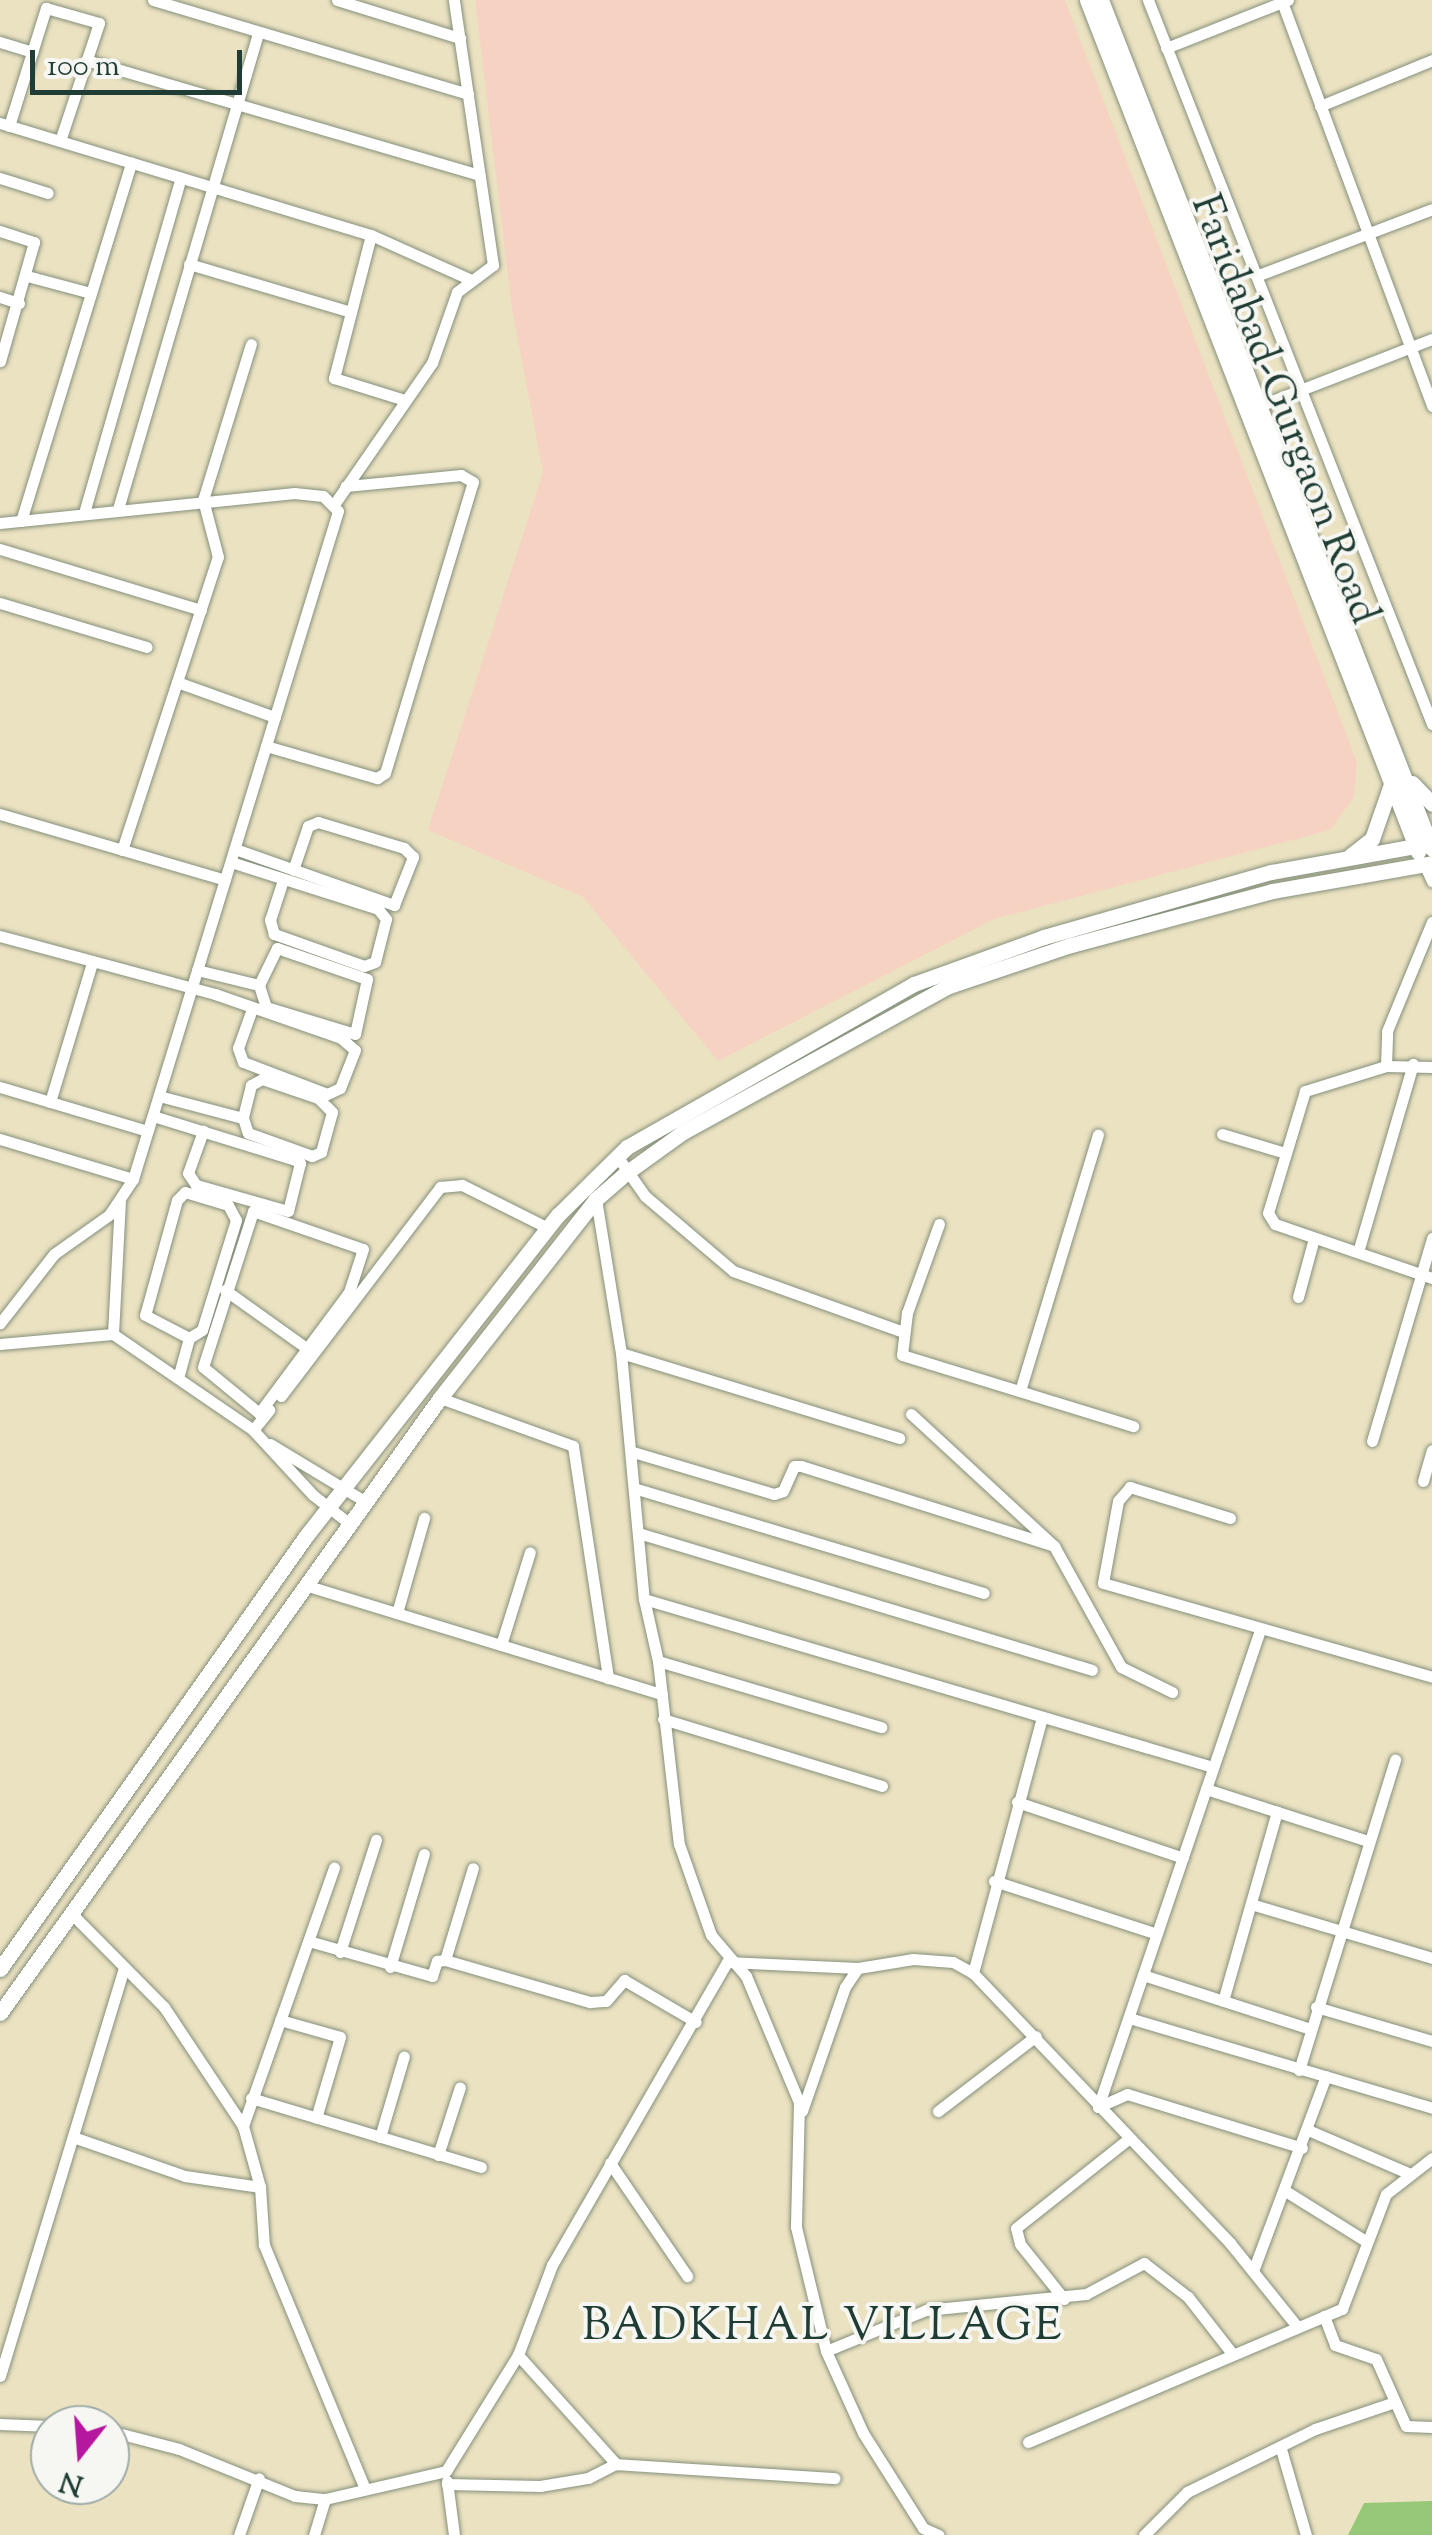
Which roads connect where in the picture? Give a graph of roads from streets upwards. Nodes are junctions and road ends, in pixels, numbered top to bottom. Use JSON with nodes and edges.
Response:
{"nodes":[{"id":1,"x":154,"y":0,"type":"edge"},
{"id":2,"x":337,"y":0,"type":"edge"},
{"id":3,"x":454,"y":0,"type":"edge"},
{"id":4,"x":1086,"y":0,"type":"edge"},
{"id":5,"x":1100,"y":0,"type":"edge"},
{"id":6,"x":1148,"y":0,"type":"edge"},
{"id":7,"x":1285,"y":1,"type":"edge"},
{"id":8,"x":258,"y":34,"type":"junction"},
{"id":9,"x":460,"y":38,"type":"junction"},
{"id":10,"x":0,"y":42,"type":"edge"},
{"id":11,"x":1166,"y":48,"type":"junction"},
{"id":12,"x":32,"y":52,"type":"junction"},
{"id":13,"x":86,"y":60,"type":"junction"},
{"id":14,"x":1431,"y":65,"type":"edge"},
{"id":15,"x":468,"y":94,"type":"junction"},
{"id":16,"x":236,"y":104,"type":"junction"},
{"id":17,"x":1320,"y":106,"type":"junction"},
{"id":18,"x":4,"y":124,"type":"edge"},
{"id":19,"x":60,"y":141,"type":"junction"},
{"id":20,"x":131,"y":163,"type":"junction"},
{"id":21,"x":480,"y":175,"type":"junction"},
{"id":22,"x":0,"y":178,"type":"edge"},
{"id":23,"x":181,"y":178,"type":"junction"},
{"id":24,"x":210,"y":187,"type":"junction"},
{"id":25,"x":48,"y":193,"type":"dead end"},
{"id":26,"x":1432,"y":209,"type":"edge"},
{"id":27,"x":0,"y":232,"type":"edge"},
{"id":28,"x":1368,"y":234,"type":"junction"},
{"id":29,"x":371,"y":235,"type":"junction"},
{"id":30,"x":189,"y":264,"type":"junction"},
{"id":31,"x":28,"y":276,"type":"junction"},
{"id":32,"x":1256,"y":276,"type":"junction"},
{"id":33,"x":472,"y":280,"type":"junction"},
{"id":34,"x":91,"y":293,"type":"junction"},
{"id":35,"x":0,"y":298,"type":"edge"},
{"id":36,"x":19,"y":303,"type":"junction"},
{"id":37,"x":350,"y":312,"type":"junction"},
{"id":38,"x":1432,"y":339,"type":"edge"},
{"id":39,"x":251,"y":344,"type":"dead end"},
{"id":40,"x":1410,"y":348,"type":"junction"},
{"id":41,"x":0,"y":360,"type":"edge"},
{"id":42,"x":1300,"y":390,"type":"junction"},
{"id":43,"x":405,"y":400,"type":"junction"},
{"id":44,"x":1432,"y":406,"type":"edge"},
{"id":45,"x":1252,"y":408,"type":"junction"},
{"id":46,"x":346,"y":486,"type":"junction"},
{"id":47,"x":203,"y":500,"type":"junction"},
{"id":48,"x":335,"y":503,"type":"junction"},
{"id":49,"x":118,"y":509,"type":"junction"},
{"id":50,"x":84,"y":514,"type":"junction"},
{"id":51,"x":20,"y":521,"type":"junction"},
{"id":52,"x":0,"y":523,"type":"edge"},
{"id":53,"x":0,"y":549,"type":"edge"},
{"id":54,"x":0,"y":603,"type":"edge"},
{"id":55,"x":201,"y":610,"type":"junction"},
{"id":56,"x":147,"y":647,"type":"dead end"},
{"id":57,"x":177,"y":682,"type":"junction"},
{"id":58,"x":275,"y":717,"type":"junction"},
{"id":59,"x":1432,"y":724,"type":"edge"},
{"id":60,"x":266,"y":746,"type":"junction"},
{"id":61,"x":1397,"y":778,"type":"junction"},
{"id":62,"x":1432,"y":804,"type":"edge"},
{"id":63,"x":0,"y":814,"type":"edge"},
{"id":64,"x":122,"y":850,"type":"junction"},
{"id":65,"x":1427,"y":851,"type":"edge"},
{"id":66,"x":233,"y":856,"type":"junction"},
{"id":67,"x":1346,"y":858,"type":"junction"},
{"id":68,"x":293,"y":870,"type":"junction"},
{"id":69,"x":224,"y":880,"type":"junction"},
{"id":70,"x":283,"y":880,"type":"junction"},
{"id":71,"x":1432,"y":882,"type":"edge"},
{"id":72,"x":1432,"y":922,"type":"edge"},
{"id":73,"x":0,"y":936,"type":"edge"},
{"id":74,"x":92,"y":963,"type":"junction"},
{"id":75,"x":196,"y":970,"type":"junction"},
{"id":76,"x":258,"y":985,"type":"junction"},
{"id":77,"x":190,"y":990,"type":"junction"},
{"id":78,"x":252,"y":1009,"type":"junction"},
{"id":79,"x":1413,"y":1064,"type":"junction"},
{"id":80,"x":1386,"y":1066,"type":"junction"},
{"id":81,"x":1432,"y":1067,"type":"edge"},
{"id":82,"x":0,"y":1087,"type":"edge"},
{"id":83,"x":159,"y":1096,"type":"junction"},
{"id":84,"x":50,"y":1102,"type":"junction"},
{"id":85,"x":153,"y":1116,"type":"junction"},
{"id":86,"x":242,"y":1118,"type":"junction"},
{"id":87,"x":148,"y":1131,"type":"junction"},
{"id":88,"x":203,"y":1132,"type":"junction"},
{"id":89,"x":1222,"y":1134,"type":"dead end"},
{"id":90,"x":1098,"y":1135,"type":"dead end"},
{"id":91,"x":0,"y":1139,"type":"edge"},
{"id":92,"x":1285,"y":1152,"type":"junction"},
{"id":93,"x":617,"y":1156,"type":"junction"},
{"id":94,"x":626,"y":1173,"type":"junction"},
{"id":95,"x":133,"y":1179,"type":"junction"},
{"id":96,"x":596,"y":1199,"type":"junction"},
{"id":97,"x":120,"y":1201,"type":"junction"},
{"id":98,"x":939,"y":1224,"type":"dead end"},
{"id":99,"x":548,"y":1228,"type":"junction"},
{"id":100,"x":1314,"y":1238,"type":"junction"},
{"id":101,"x":1432,"y":1238,"type":"edge"},
{"id":102,"x":1358,"y":1252,"type":"junction"},
{"id":103,"x":1427,"y":1276,"type":"edge"},
{"id":104,"x":226,"y":1290,"type":"junction"},
{"id":105,"x":1298,"y":1297,"type":"dead end"},
{"id":106,"x":0,"y":1323,"type":"edge"},
{"id":107,"x":903,"y":1332,"type":"junction"},
{"id":108,"x":113,"y":1334,"type":"junction"},
{"id":109,"x":189,"y":1338,"type":"junction"},
{"id":110,"x":0,"y":1344,"type":"edge"},
{"id":111,"x":311,"y":1351,"type":"junction"},
{"id":112,"x":622,"y":1352,"type":"junction"},
{"id":113,"x":178,"y":1378,"type":"junction"},
{"id":114,"x":1020,"y":1391,"type":"junction"},
{"id":115,"x":440,"y":1398,"type":"junction"},
{"id":116,"x":910,"y":1414,"type":"dead end"},
{"id":117,"x":1133,"y":1426,"type":"dead end"},
{"id":118,"x":253,"y":1430,"type":"junction"},
{"id":119,"x":899,"y":1438,"type":"dead end"},
{"id":120,"x":1372,"y":1441,"type":"dead end"},
{"id":121,"x":266,"y":1442,"type":"junction"},
{"id":122,"x":1432,"y":1450,"type":"edge"},
{"id":123,"x":632,"y":1452,"type":"junction"},
{"id":124,"x":1422,"y":1481,"type":"dead end"},
{"id":125,"x":345,"y":1486,"type":"junction"},
{"id":126,"x":637,"y":1489,"type":"junction"},
{"id":127,"x":366,"y":1502,"type":"junction"},
{"id":128,"x":329,"y":1508,"type":"junction"},
{"id":129,"x":424,"y":1518,"type":"dead end"},
{"id":130,"x":1230,"y":1518,"type":"dead end"},
{"id":131,"x":350,"y":1524,"type":"junction"},
{"id":132,"x":642,"y":1534,"type":"junction"},
{"id":133,"x":1054,"y":1546,"type":"junction"},
{"id":134,"x":530,"y":1552,"type":"dead end"},
{"id":135,"x":308,"y":1586,"type":"junction"},
{"id":136,"x":984,"y":1593,"type":"dead end"},
{"id":137,"x":644,"y":1599,"type":"junction"},
{"id":138,"x":397,"y":1613,"type":"junction"},
{"id":139,"x":1260,"y":1630,"type":"junction"},
{"id":140,"x":501,"y":1645,"type":"junction"},
{"id":141,"x":658,"y":1661,"type":"junction"},
{"id":142,"x":1092,"y":1670,"type":"dead end"},
{"id":143,"x":1432,"y":1676,"type":"edge"},
{"id":144,"x":608,"y":1678,"type":"junction"},
{"id":145,"x":1172,"y":1692,"type":"dead end"},
{"id":146,"x":662,"y":1694,"type":"junction"},
{"id":147,"x":1042,"y":1717,"type":"junction"},
{"id":148,"x":663,"y":1719,"type":"junction"},
{"id":149,"x":881,"y":1727,"type":"dead end"},
{"id":150,"x":1396,"y":1759,"type":"dead end"},
{"id":151,"x":1214,"y":1767,"type":"junction"},
{"id":152,"x":882,"y":1786,"type":"dead end"},
{"id":153,"x":1206,"y":1789,"type":"junction"},
{"id":154,"x":1017,"y":1802,"type":"junction"},
{"id":155,"x":1278,"y":1812,"type":"junction"},
{"id":156,"x":376,"y":1840,"type":"dead end"},
{"id":157,"x":1368,"y":1840,"type":"junction"},
{"id":158,"x":424,"y":1854,"type":"dead end"},
{"id":159,"x":1183,"y":1858,"type":"junction"},
{"id":160,"x":334,"y":1868,"type":"dead end"},
{"id":161,"x":473,"y":1868,"type":"dead end"},
{"id":162,"x":994,"y":1882,"type":"junction"},
{"id":163,"x":1251,"y":1904,"type":"junction"},
{"id":164,"x":72,"y":1914,"type":"junction"},
{"id":165,"x":1338,"y":1930,"type":"junction"},
{"id":166,"x":1157,"y":1934,"type":"junction"},
{"id":167,"x":312,"y":1942,"type":"junction"},
{"id":168,"x":340,"y":1952,"type":"junction"},
{"id":169,"x":1432,"y":1958,"type":"edge"},
{"id":170,"x":446,"y":1960,"type":"junction"},
{"id":171,"x":727,"y":1962,"type":"junction"},
{"id":172,"x":390,"y":1967,"type":"junction"},
{"id":173,"x":124,"y":1968,"type":"junction"},
{"id":174,"x":858,"y":1968,"type":"junction"},
{"id":175,"x":0,"y":1969,"type":"edge"},
{"id":176,"x":973,"y":1973,"type":"junction"},
{"id":177,"x":1144,"y":1975,"type":"junction"},
{"id":178,"x":1222,"y":2000,"type":"junction"},
{"id":179,"x":1316,"y":2007,"type":"junction"},
{"id":180,"x":0,"y":2013,"type":"edge"},
{"id":181,"x":1129,"y":2018,"type":"junction"},
{"id":182,"x":280,"y":2020,"type":"junction"},
{"id":183,"x":696,"y":2022,"type":"junction"},
{"id":184,"x":1310,"y":2029,"type":"junction"},
{"id":185,"x":1036,"y":2036,"type":"junction"},
{"id":186,"x":1432,"y":2041,"type":"edge"},
{"id":187,"x":404,"y":2056,"type":"dead end"},
{"id":188,"x":1299,"y":2070,"type":"junction"},
{"id":189,"x":1326,"y":2076,"type":"junction"},
{"id":190,"x":460,"y":2087,"type":"dead end"},
{"id":191,"x":251,"y":2098,"type":"junction"},
{"id":192,"x":1098,"y":2107,"type":"junction"},
{"id":193,"x":1432,"y":2108,"type":"edge"},
{"id":194,"x":802,"y":2111,"type":"junction"},
{"id":195,"x":938,"y":2111,"type":"dead end"},
{"id":196,"x":316,"y":2118,"type":"junction"},
{"id":197,"x":243,"y":2126,"type":"junction"},
{"id":198,"x":1308,"y":2130,"type":"junction"},
{"id":199,"x":380,"y":2137,"type":"junction"},
{"id":200,"x":73,"y":2138,"type":"junction"},
{"id":201,"x":1126,"y":2140,"type":"junction"},
{"id":202,"x":1302,"y":2148,"type":"junction"},
{"id":203,"x":438,"y":2154,"type":"junction"},
{"id":204,"x":1432,"y":2158,"type":"edge"},
{"id":205,"x":610,"y":2163,"type":"junction"},
{"id":206,"x":482,"y":2168,"type":"dead end"},
{"id":207,"x":1410,"y":2174,"type":"junction"},
{"id":208,"x":260,"y":2187,"type":"junction"},
{"id":209,"x":1287,"y":2192,"type":"junction"},
{"id":210,"x":1364,"y":2240,"type":"junction"},
{"id":211,"x":1253,"y":2271,"type":"junction"},
{"id":212,"x":688,"y":2276,"type":"dead end"},
{"id":213,"x":1064,"y":2299,"type":"junction"},
{"id":214,"x":1324,"y":2316,"type":"junction"},
{"id":215,"x":1296,"y":2325,"type":"junction"},
{"id":216,"x":826,"y":2351,"type":"junction"},
{"id":217,"x":1232,"y":2352,"type":"junction"},
{"id":218,"x":518,"y":2355,"type":"junction"},
{"id":219,"x":0,"y":2376,"type":"edge"},
{"id":220,"x":1392,"y":2402,"type":"junction"},
{"id":221,"x":0,"y":2424,"type":"edge"},
{"id":222,"x":30,"y":2425,"type":"edge"},
{"id":223,"x":1432,"y":2427,"type":"edge"},
{"id":224,"x":130,"y":2437,"type":"edge"},
{"id":225,"x":1028,"y":2442,"type":"dead end"},
{"id":226,"x":1281,"y":2449,"type":"junction"},
{"id":227,"x":616,"y":2464,"type":"junction"},
{"id":228,"x":258,"y":2478,"type":"junction"},
{"id":229,"x":447,"y":2478,"type":"junction"},
{"id":230,"x":835,"y":2478,"type":"dead end"},
{"id":231,"x":366,"y":2489,"type":"junction"},
{"id":232,"x":325,"y":2500,"type":"junction"},
{"id":233,"x":923,"y":2531,"type":"edge"},
{"id":234,"x":239,"y":2535,"type":"edge"},
{"id":235,"x":314,"y":2535,"type":"edge"},
{"id":236,"x":454,"y":2535,"type":"edge"},
{"id":237,"x":939,"y":2535,"type":"edge"},
{"id":238,"x":1144,"y":2535,"type":"edge"},
{"id":239,"x":1306,"y":2535,"type":"edge"}],
"edges":[{"from":1,"to":8,"type":"street"},
{"from":2,"to":9,"type":"street"},
{"from":3,"to":9,"type":"street"},
{"from":4,"to":45,"type":"street","name":"Faridabad-Gurgaon Road"},
{"from":5,"to":45,"type":"street","name":"Faridabad-Gurgaon Road"},
{"from":6,"to":11,"type":"street"},
{"from":7,"to":11,"type":"street"},
{"from":7,"to":17,"type":"street"},
{"from":8,"to":15,"type":"street"},
{"from":8,"to":16,"type":"street"},
{"from":9,"to":15,"type":"street"},
{"from":10,"to":12,"type":"street"},
{"from":11,"to":32,"type":"street"},
{"from":12,"to":13,"type":"street"},
{"from":12,"to":18,"type":"street"},
{"from":13,"to":16,"type":"street"},
{"from":13,"to":19,"type":"street"},
{"from":14,"to":17,"type":"street"},
{"from":15,"to":21,"type":"street"},
{"from":16,"to":21,"type":"street"},
{"from":16,"to":24,"type":"street"},
{"from":17,"to":28,"type":"street"},
{"from":18,"to":19,"type":"street"},
{"from":19,"to":20,"type":"street"},
{"from":20,"to":23,"type":"street"},
{"from":20,"to":34,"type":"street"},
{"from":21,"to":33,"type":"street"},
{"from":22,"to":25,"type":"street"},
{"from":23,"to":24,"type":"street"},
{"from":23,"to":50,"type":"street"},
{"from":24,"to":29,"type":"street"},
{"from":24,"to":30,"type":"street"},
{"from":26,"to":28,"type":"street"},
{"from":27,"to":31,"type":"street"},
{"from":28,"to":32,"type":"street"},
{"from":28,"to":40,"type":"street"},
{"from":29,"to":33,"type":"street"},
{"from":29,"to":37,"type":"street"},
{"from":30,"to":37,"type":"street"},
{"from":30,"to":49,"type":"street"},
{"from":31,"to":34,"type":"street"},
{"from":31,"to":36,"type":"street"},
{"from":32,"to":42,"type":"street"},
{"from":33,"to":43,"type":"street"},
{"from":34,"to":51,"type":"street"},
{"from":35,"to":36,"type":"street"},
{"from":36,"to":41,"type":"street"},
{"from":37,"to":43,"type":"street"},
{"from":38,"to":40,"type":"street"},
{"from":39,"to":47,"type":"street"},
{"from":40,"to":42,"type":"street"},
{"from":40,"to":44,"type":"street"},
{"from":42,"to":45,"type":"street"},
{"from":42,"to":59,"type":"street"},
{"from":43,"to":46,"type":"street"},
{"from":45,"to":61,"type":"street","name":"Faridabad-Gurgaon Road"},
{"from":46,"to":48,"type":"street"},
{"from":46,"to":60,"type":"street"},
{"from":47,"to":48,"type":"street"},
{"from":47,"to":49,"type":"street"},
{"from":47,"to":55,"type":"street"},
{"from":48,"to":58,"type":"street"},
{"from":49,"to":50,"type":"street"},
{"from":50,"to":51,"type":"street"},
{"from":51,"to":52,"type":"street"},
{"from":53,"to":55,"type":"street"},
{"from":54,"to":56,"type":"street"},
{"from":55,"to":57,"type":"street"},
{"from":57,"to":58,"type":"street"},
{"from":57,"to":64,"type":"street"},
{"from":58,"to":60,"type":"street"},
{"from":60,"to":66,"type":"street"},
{"from":61,"to":62,"type":"street"},
{"from":61,"to":65,"type":"street","name":"Faridabad-Gurgaon Road"},
{"from":61,"to":67,"type":"street"},
{"from":63,"to":64,"type":"street"},
{"from":64,"to":69,"type":"street"},
{"from":65,"to":67,"type":"street"},
{"from":65,"to":71,"type":"street"},
{"from":65,"to":94,"type":"street"},
{"from":66,"to":68,"type":"street"},
{"from":66,"to":69,"type":"street"},
{"from":66,"to":70,"type":"street"},
{"from":67,"to":93,"type":"street"},
{"from":68,"to":68,"type":"street"},
{"from":69,"to":75,"type":"street"},
{"from":70,"to":70,"type":"street"},
{"from":72,"to":80,"type":"street"},
{"from":73,"to":74,"type":"street"},
{"from":74,"to":77,"type":"street"},
{"from":74,"to":84,"type":"street"},
{"from":75,"to":76,"type":"street"},
{"from":75,"to":77,"type":"street"},
{"from":76,"to":76,"type":"street"},
{"from":77,"to":78,"type":"street"},
{"from":77,"to":83,"type":"street"},
{"from":78,"to":78,"type":"street"},
{"from":79,"to":80,"type":"street"},
{"from":79,"to":81,"type":"street"},
{"from":79,"to":102,"type":"street"},
{"from":80,"to":92,"type":"street"},
{"from":82,"to":84,"type":"street"},
{"from":83,"to":85,"type":"street"},
{"from":83,"to":86,"type":"street"},
{"from":84,"to":87,"type":"street"},
{"from":85,"to":87,"type":"street"},
{"from":85,"to":88,"type":"street"},
{"from":86,"to":86,"type":"street"},
{"from":87,"to":95,"type":"street"},
{"from":88,"to":88,"type":"street"},
{"from":89,"to":92,"type":"street"},
{"from":90,"to":114,"type":"street"},
{"from":91,"to":95,"type":"street"},
{"from":92,"to":100,"type":"street"},
{"from":93,"to":94,"type":"street"},
{"from":93,"to":99,"type":"street"},
{"from":94,"to":96,"type":"street"},
{"from":94,"to":107,"type":"street"},
{"from":95,"to":97,"type":"street"},
{"from":96,"to":112,"type":"street"},
{"from":96,"to":115,"type":"street"},
{"from":97,"to":106,"type":"street"},
{"from":97,"to":108,"type":"street"},
{"from":98,"to":107,"type":"street"},
{"from":99,"to":111,"type":"street"},
{"from":99,"to":125,"type":"street"},
{"from":100,"to":102,"type":"street"},
{"from":100,"to":105,"type":"street"},
{"from":101,"to":103,"type":"street"},
{"from":102,"to":103,"type":"street"},
{"from":103,"to":120,"type":"street"},
{"from":104,"to":111,"type":"street"},
{"from":104,"to":111,"type":"street"},
{"from":104,"to":111,"type":"street"},
{"from":107,"to":114,"type":"street"},
{"from":108,"to":110,"type":"street"},
{"from":108,"to":113,"type":"street"},
{"from":109,"to":109,"type":"street"},
{"from":109,"to":113,"type":"street"},
{"from":111,"to":118,"type":"street"},
{"from":112,"to":119,"type":"street"},
{"from":112,"to":123,"type":"street"},
{"from":113,"to":118,"type":"street"},
{"from":114,"to":117,"type":"street"},
{"from":115,"to":127,"type":"street"},
{"from":115,"to":144,"type":"street"},
{"from":116,"to":133,"type":"street"},
{"from":118,"to":121,"type":"street"},
{"from":121,"to":125,"type":"street"},
{"from":121,"to":128,"type":"street"},
{"from":122,"to":124,"type":"street"},
{"from":123,"to":126,"type":"street"},
{"from":123,"to":133,"type":"street"},
{"from":125,"to":127,"type":"street"},
{"from":125,"to":128,"type":"street"},
{"from":126,"to":132,"type":"street"},
{"from":126,"to":136,"type":"street"},
{"from":127,"to":131,"type":"street"},
{"from":128,"to":131,"type":"street"},
{"from":128,"to":175,"type":"street"},
{"from":129,"to":138,"type":"street"},
{"from":130,"to":139,"type":"street"},
{"from":131,"to":135,"type":"street"},
{"from":132,"to":137,"type":"street"},
{"from":132,"to":142,"type":"street"},
{"from":133,"to":145,"type":"street"},
{"from":134,"to":140,"type":"street"},
{"from":135,"to":138,"type":"street"},
{"from":135,"to":164,"type":"street"},
{"from":137,"to":141,"type":"street"},
{"from":137,"to":147,"type":"street"},
{"from":138,"to":140,"type":"street"},
{"from":139,"to":143,"type":"street"},
{"from":139,"to":151,"type":"street"},
{"from":140,"to":144,"type":"street"},
{"from":141,"to":146,"type":"street"},
{"from":141,"to":149,"type":"street"},
{"from":144,"to":146,"type":"street"},
{"from":146,"to":148,"type":"street"},
{"from":147,"to":151,"type":"street"},
{"from":147,"to":154,"type":"street"},
{"from":148,"to":152,"type":"street"},
{"from":148,"to":171,"type":"street"},
{"from":150,"to":157,"type":"street"},
{"from":151,"to":153,"type":"street"},
{"from":153,"to":155,"type":"street"},
{"from":153,"to":159,"type":"street"},
{"from":154,"to":159,"type":"street"},
{"from":154,"to":162,"type":"street"},
{"from":155,"to":157,"type":"street"},
{"from":155,"to":163,"type":"street"},
{"from":156,"to":168,"type":"street"},
{"from":157,"to":165,"type":"street"},
{"from":158,"to":172,"type":"street"},
{"from":159,"to":166,"type":"street"},
{"from":160,"to":167,"type":"street"},
{"from":161,"to":170,"type":"street"},
{"from":162,"to":166,"type":"street"},
{"from":162,"to":176,"type":"street"},
{"from":163,"to":165,"type":"street"},
{"from":163,"to":178,"type":"street"},
{"from":164,"to":173,"type":"street"},
{"from":164,"to":180,"type":"street"},
{"from":165,"to":169,"type":"street"},
{"from":165,"to":179,"type":"street"},
{"from":166,"to":177,"type":"street"},
{"from":167,"to":168,"type":"street"},
{"from":167,"to":182,"type":"street"},
{"from":168,"to":172,"type":"street"},
{"from":170,"to":172,"type":"street"},
{"from":170,"to":183,"type":"street"},
{"from":171,"to":174,"type":"street"},
{"from":171,"to":183,"type":"street"},
{"from":171,"to":194,"type":"street"},
{"from":173,"to":197,"type":"street"},
{"from":173,"to":200,"type":"street"},
{"from":174,"to":176,"type":"street"},
{"from":174,"to":194,"type":"street"},
{"from":176,"to":185,"type":"street"},
{"from":177,"to":178,"type":"street"},
{"from":177,"to":181,"type":"street"},
{"from":178,"to":184,"type":"street"},
{"from":179,"to":184,"type":"street"},
{"from":179,"to":186,"type":"street"},
{"from":181,"to":188,"type":"street"},
{"from":181,"to":192,"type":"street"},
{"from":182,"to":191,"type":"street"},
{"from":182,"to":196,"type":"street"},
{"from":183,"to":205,"type":"street"},
{"from":184,"to":188,"type":"street"},
{"from":185,"to":192,"type":"street"},
{"from":185,"to":195,"type":"street"},
{"from":187,"to":199,"type":"street"},
{"from":188,"to":189,"type":"street"},
{"from":189,"to":193,"type":"street"},
{"from":189,"to":198,"type":"street"},
{"from":190,"to":203,"type":"street"},
{"from":191,"to":196,"type":"street"},
{"from":191,"to":197,"type":"street"},
{"from":192,"to":201,"type":"street"},
{"from":192,"to":202,"type":"street"},
{"from":194,"to":216,"type":"street"},
{"from":196,"to":199,"type":"street"},
{"from":197,"to":208,"type":"street"},
{"from":198,"to":202,"type":"street"},
{"from":198,"to":207,"type":"street"},
{"from":199,"to":203,"type":"street"},
{"from":200,"to":208,"type":"street"},
{"from":200,"to":219,"type":"street"},
{"from":201,"to":211,"type":"street"},
{"from":201,"to":213,"type":"street"},
{"from":202,"to":209,"type":"street"},
{"from":203,"to":206,"type":"street"},
{"from":204,"to":207,"type":"street"},
{"from":205,"to":212,"type":"street"},
{"from":205,"to":218,"type":"street"},
{"from":207,"to":210,"type":"street"},
{"from":208,"to":231,"type":"street"},
{"from":209,"to":210,"type":"street"},
{"from":209,"to":211,"type":"street"},
{"from":210,"to":214,"type":"street"},
{"from":211,"to":215,"type":"street"},
{"from":213,"to":216,"type":"street"},
{"from":213,"to":217,"type":"street"},
{"from":214,"to":215,"type":"street"},
{"from":214,"to":220,"type":"street"},
{"from":215,"to":217,"type":"street"},
{"from":216,"to":233,"type":"street"},
{"from":217,"to":225,"type":"street"},
{"from":218,"to":227,"type":"street"},
{"from":218,"to":229,"type":"street"},
{"from":220,"to":223,"type":"street"},
{"from":220,"to":226,"type":"street"},
{"from":221,"to":222,"type":"street"},
{"from":224,"to":228,"type":"street"},
{"from":226,"to":238,"type":"street"},
{"from":226,"to":239,"type":"street"},
{"from":227,"to":229,"type":"street"},
{"from":227,"to":230,"type":"street"},
{"from":228,"to":232,"type":"street"},
{"from":228,"to":234,"type":"street"},
{"from":229,"to":231,"type":"street"},
{"from":229,"to":236,"type":"street"},
{"from":231,"to":232,"type":"street"},
{"from":232,"to":235,"type":"street"},
{"from":233,"to":237,"type":"street"}]}
